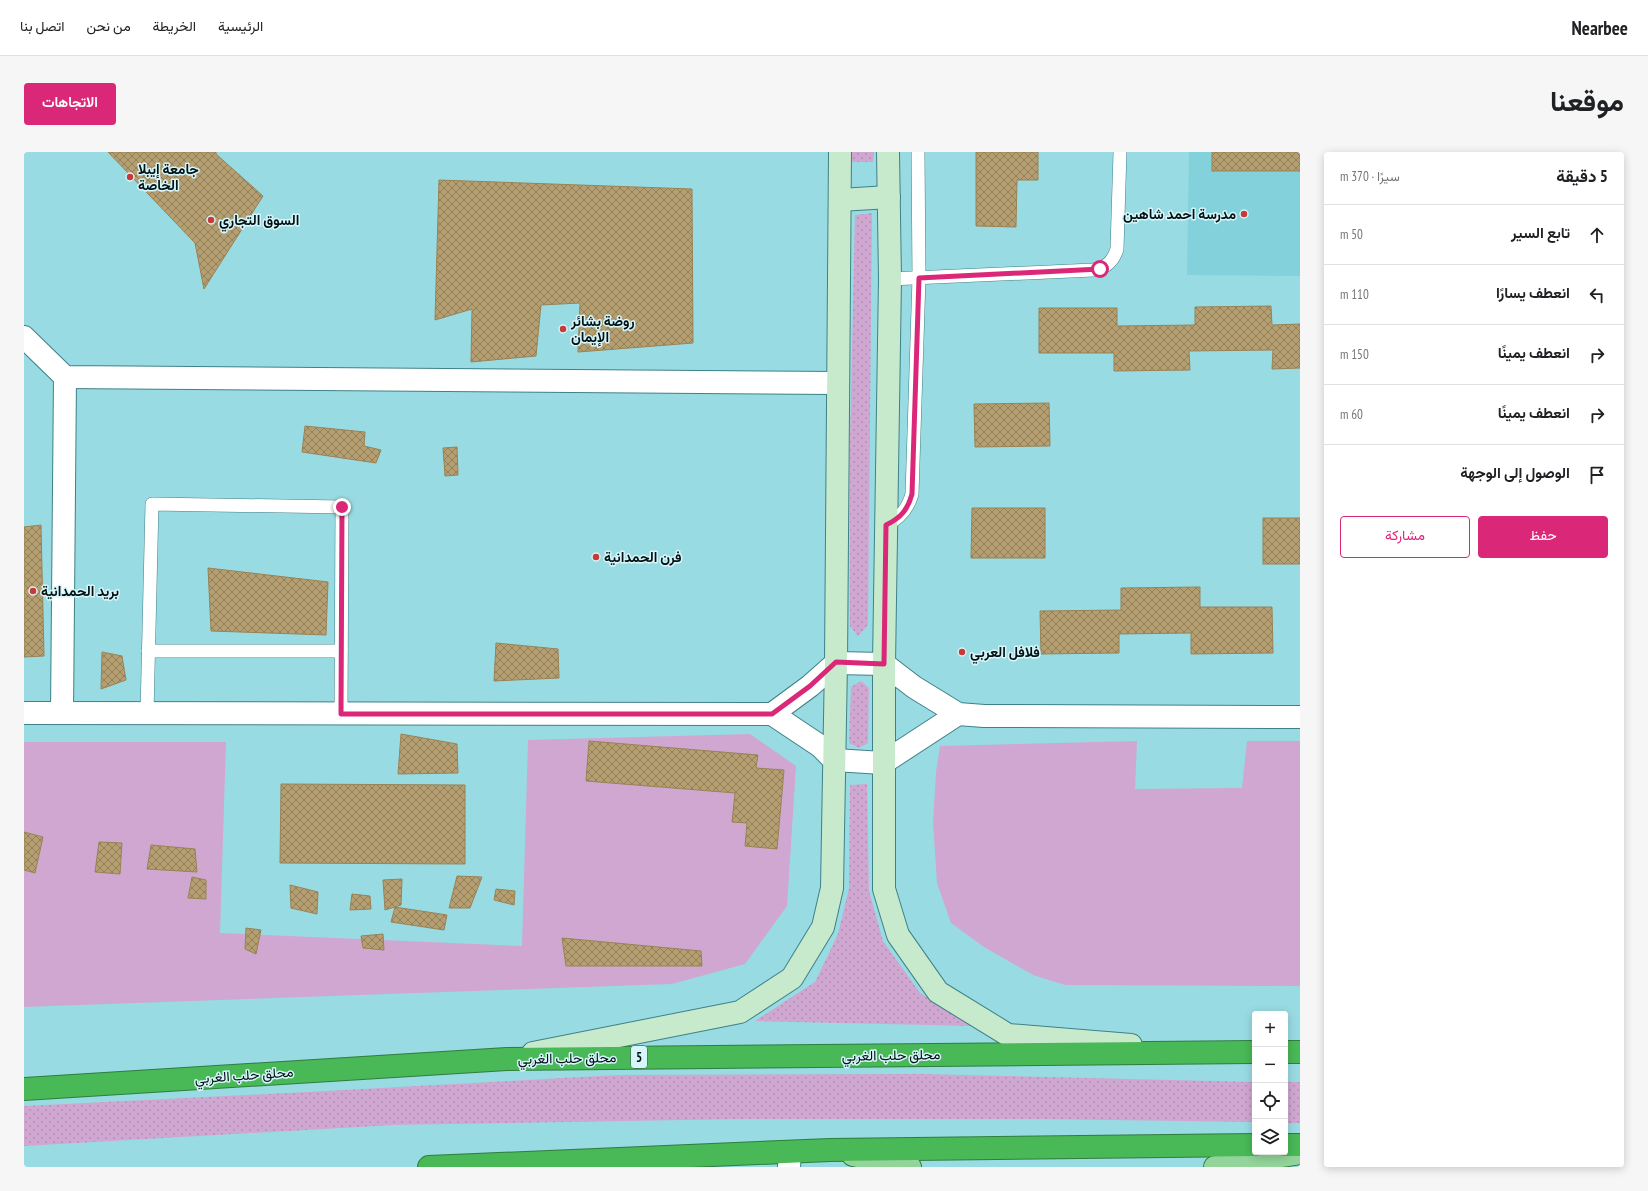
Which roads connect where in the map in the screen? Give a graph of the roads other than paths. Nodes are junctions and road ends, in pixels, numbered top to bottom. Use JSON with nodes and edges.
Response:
{"nodes":[{"id":1,"x":840,"y":152,"type":"edge"},
{"id":2,"x":888,"y":152,"type":"edge"},
{"id":3,"x":918,"y":152,"type":"edge"},
{"id":4,"x":1120,"y":152,"type":"edge"},
{"id":5,"x":889,"y":197,"type":"junction"},
{"id":6,"x":840,"y":200,"type":"junction"},
{"id":7,"x":919,"y":278,"type":"junction"},
{"id":8,"x":890,"y":279,"type":"junction"},
{"id":9,"x":24,"y":337,"type":"edge"},
{"id":10,"x":65,"y":377,"type":"junction"},
{"id":11,"x":838,"y":383,"type":"junction"},
{"id":12,"x":886,"y":525,"type":"junction"},
{"id":13,"x":148,"y":651,"type":"junction"},
{"id":14,"x":342,"y":651,"type":"junction"},
{"id":15,"x":836,"y":662,"type":"junction"},
{"id":16,"x":884,"y":664,"type":"junction"},
{"id":17,"x":24,"y":713,"type":"edge"},
{"id":18,"x":62,"y":713,"type":"junction"},
{"id":19,"x":147,"y":713,"type":"junction"},
{"id":20,"x":341,"y":714,"type":"junction"},
{"id":21,"x":772,"y":714,"type":"junction"},
{"id":22,"x":958,"y":714,"type":"junction"},
{"id":23,"x":1300,"y":717,"type":"edge"},
{"id":24,"x":834,"y":760,"type":"junction"},
{"id":25,"x":883,"y":763,"type":"junction"},
{"id":26,"x":1210,"y":1052,"type":"junction"},
{"id":27,"x":1252,"y":1052,"type":"edge"},
{"id":28,"x":1288,"y":1052,"type":"edge"},
{"id":29,"x":1300,"y":1052,"type":"edge"},
{"id":30,"x":507,"y":1059,"type":"junction"},
{"id":31,"x":24,"y":1089,"type":"edge"},
{"id":32,"x":1252,"y":1145,"type":"edge"},
{"id":33,"x":1288,"y":1145,"type":"edge"},
{"id":34,"x":1300,"y":1145,"type":"edge"},
{"id":35,"x":830,"y":1150,"type":"junction"},
{"id":36,"x":1300,"y":1153,"type":"edge"},
{"id":37,"x":790,"y":1159,"type":"edge"},
{"id":38,"x":429,"y":1167,"type":"edge"},
{"id":39,"x":910,"y":1167,"type":"edge"},
{"id":40,"x":1215,"y":1167,"type":"edge"}],
"edges":[{"from":1,"to":6,"type":"main road"},
{"from":2,"to":5,"type":"main road"},
{"from":3,"to":7,"type":"lane"},
{"from":4,"to":7,"type":"lane"},
{"from":5,"to":6,"type":"main road"},
{"from":5,"to":8,"type":"main road"},
{"from":6,"to":11,"type":"main road"},
{"from":7,"to":8,"type":"lane"},
{"from":7,"to":12,"type":"lane"},
{"from":8,"to":12,"type":"main road"},
{"from":9,"to":10,"type":"street"},
{"from":10,"to":11,"type":"street"},
{"from":10,"to":18,"type":"street"},
{"from":11,"to":15,"type":"main road"},
{"from":12,"to":16,"type":"main road"},
{"from":13,"to":14,"type":"lane"},
{"from":13,"to":14,"type":"lane"},
{"from":13,"to":19,"type":"lane"},
{"from":14,"to":20,"type":"lane"},
{"from":15,"to":16,"type":"street"},
{"from":15,"to":21,"type":"street"},
{"from":15,"to":24,"type":"main road"},
{"from":16,"to":22,"type":"street"},
{"from":16,"to":25,"type":"main road"},
{"from":17,"to":18,"type":"street"},
{"from":18,"to":19,"type":"street"},
{"from":19,"to":20,"type":"street"},
{"from":20,"to":21,"type":"street"},
{"from":21,"to":24,"type":"street"},
{"from":22,"to":23,"type":"street"},
{"from":22,"to":25,"type":"street"},
{"from":24,"to":25,"type":"street"},
{"from":24,"to":30,"type":"main road"},
{"from":25,"to":26,"type":"main road"},
{"from":26,"to":27,"type":"highway","name":"محلق حلب الغربي","number":"5"},
{"from":26,"to":30,"type":"highway","name":"محلق حلب الغربي","number":"5"},
{"from":28,"to":29,"type":"highway"},
{"from":30,"to":31,"type":"highway","name":"محلق حلب الغربي","number":"5"},
{"from":32,"to":35,"type":"highway"},
{"from":33,"to":34,"type":"highway"},
{"from":35,"to":37,"type":"highway"},
{"from":35,"to":39,"type":"main road"},
{"from":36,"to":40,"type":"main road"},
{"from":37,"to":38,"type":"highway"}]}
